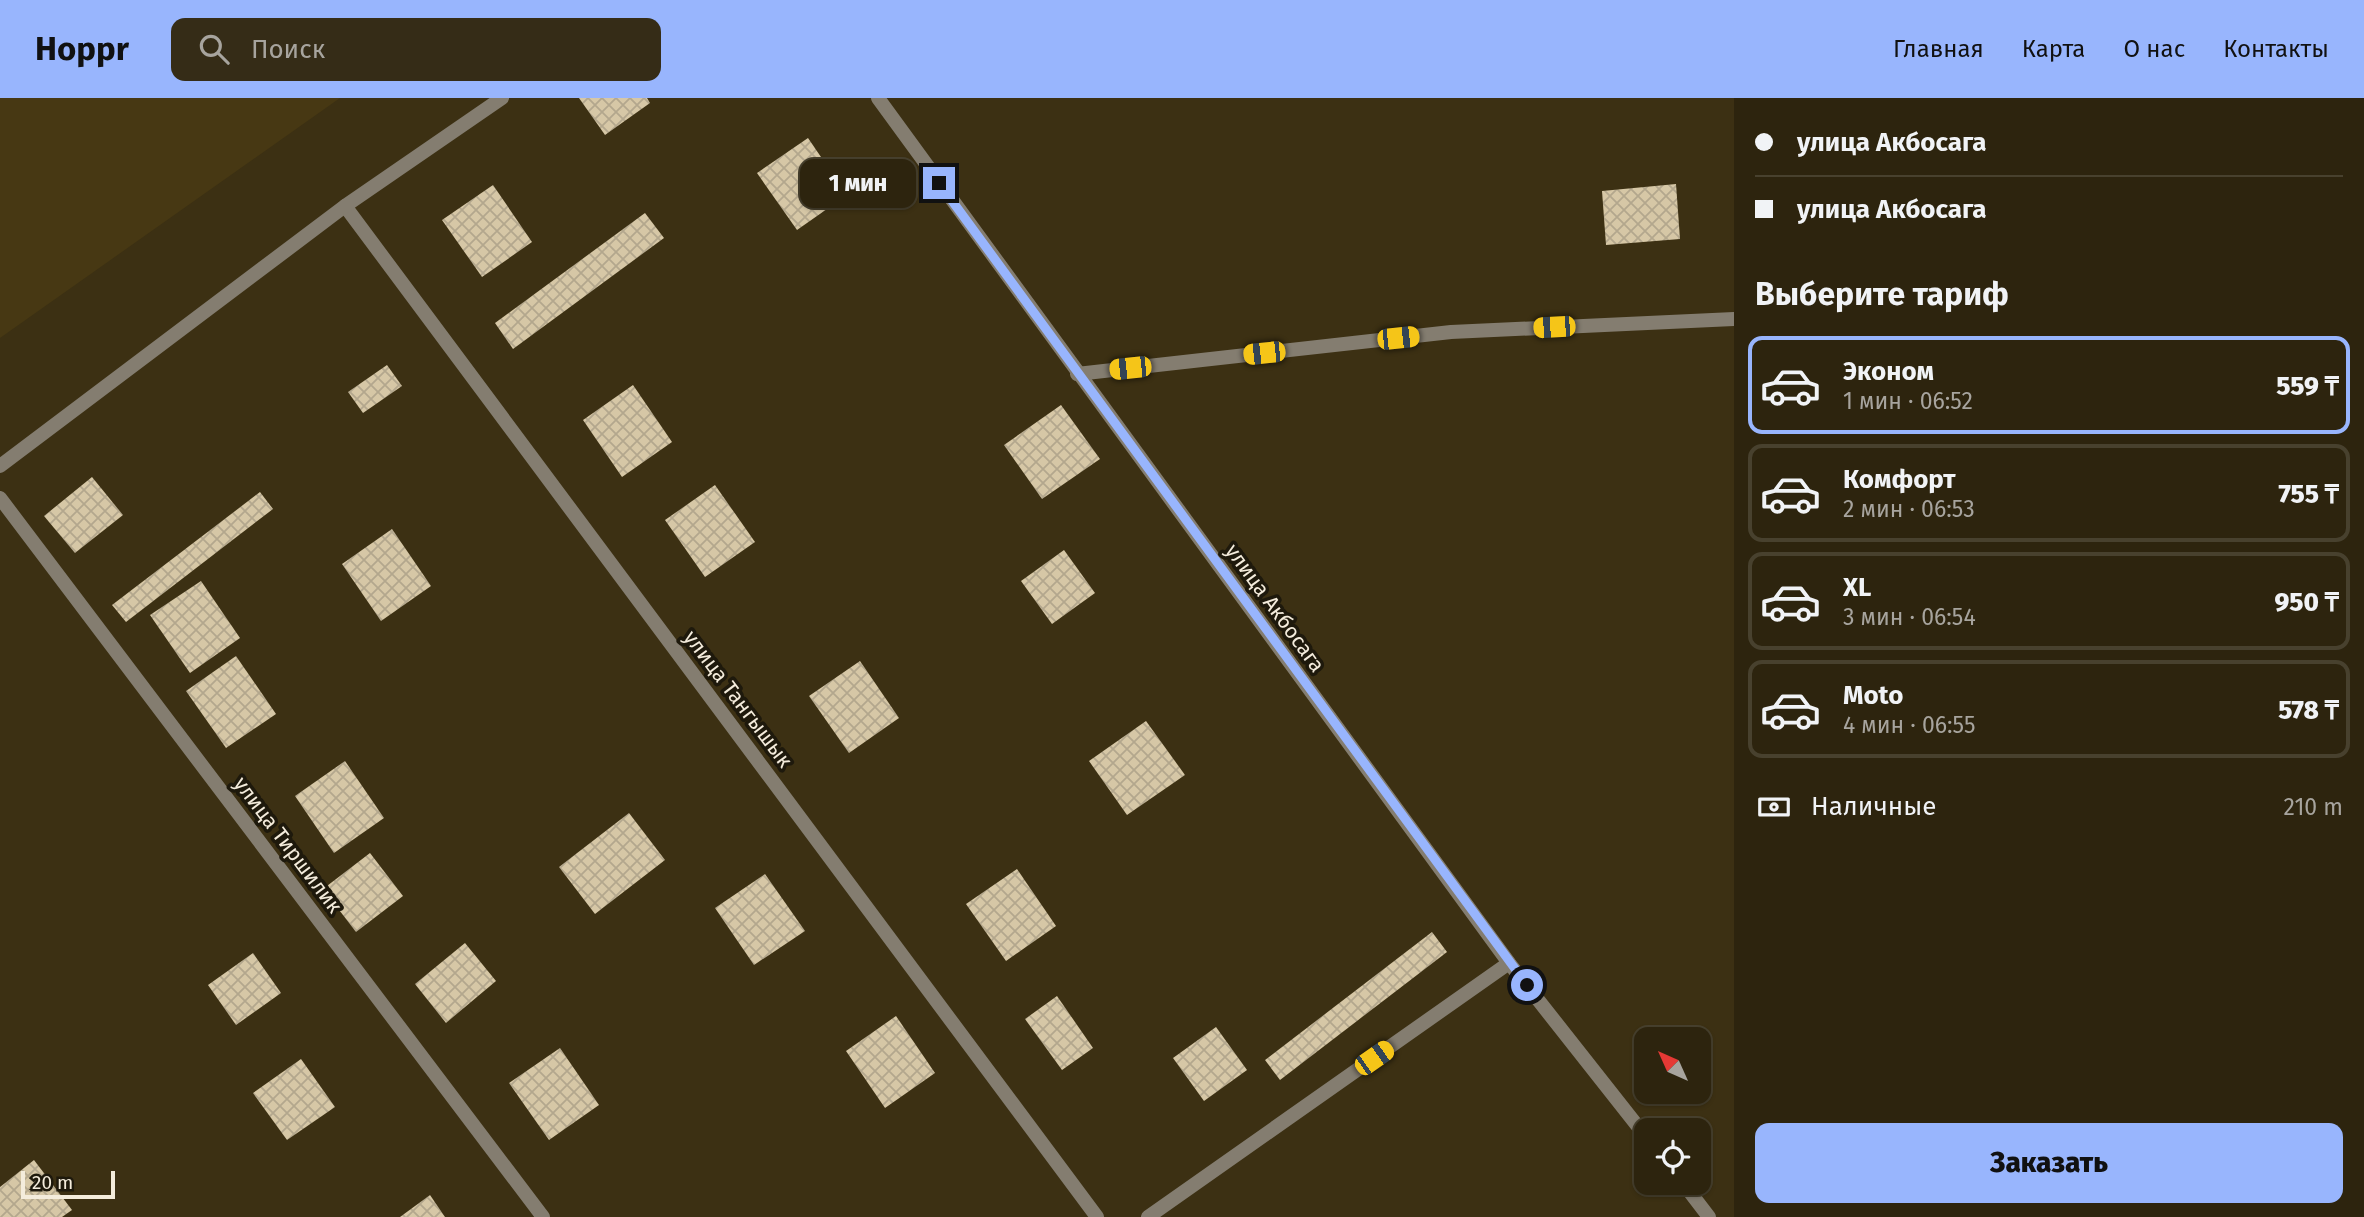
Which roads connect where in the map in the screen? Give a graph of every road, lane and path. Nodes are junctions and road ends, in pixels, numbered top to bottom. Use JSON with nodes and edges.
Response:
{"nodes":[{"id":1,"x":502,"y":98,"type":"edge"},
{"id":2,"x":878,"y":98,"type":"edge"},
{"id":3,"x":345,"y":206,"type":"junction"},
{"id":4,"x":1734,"y":318,"type":"edge"},
{"id":5,"x":1077,"y":374,"type":"junction"},
{"id":6,"x":0,"y":466,"type":"edge"},
{"id":7,"x":0,"y":498,"type":"edge"},
{"id":8,"x":1509,"y":963,"type":"junction"},
{"id":9,"x":1634,"y":1122,"type":"edge"},
{"id":10,"x":1692,"y":1195,"type":"edge"},
{"id":11,"x":543,"y":1217,"type":"edge"},
{"id":12,"x":1097,"y":1217,"type":"edge"},
{"id":13,"x":1148,"y":1217,"type":"edge"},
{"id":14,"x":1709,"y":1217,"type":"edge"}],
"edges":[{"from":1,"to":3,"type":"street"},
{"from":2,"to":5,"type":"street","name":"улица Акбосага"},
{"from":3,"to":6,"type":"street"},
{"from":3,"to":12,"type":"street","name":"улица Тангышык"},
{"from":4,"to":5,"type":"street"},
{"from":5,"to":8,"type":"street","name":"улица Акбосага"},
{"from":7,"to":11,"type":"street","name":"улица Тиршилик"},
{"from":8,"to":9,"type":"street","name":"улица Акбосага"},
{"from":8,"to":13,"type":"street"},
{"from":10,"to":14,"type":"street"}]}
